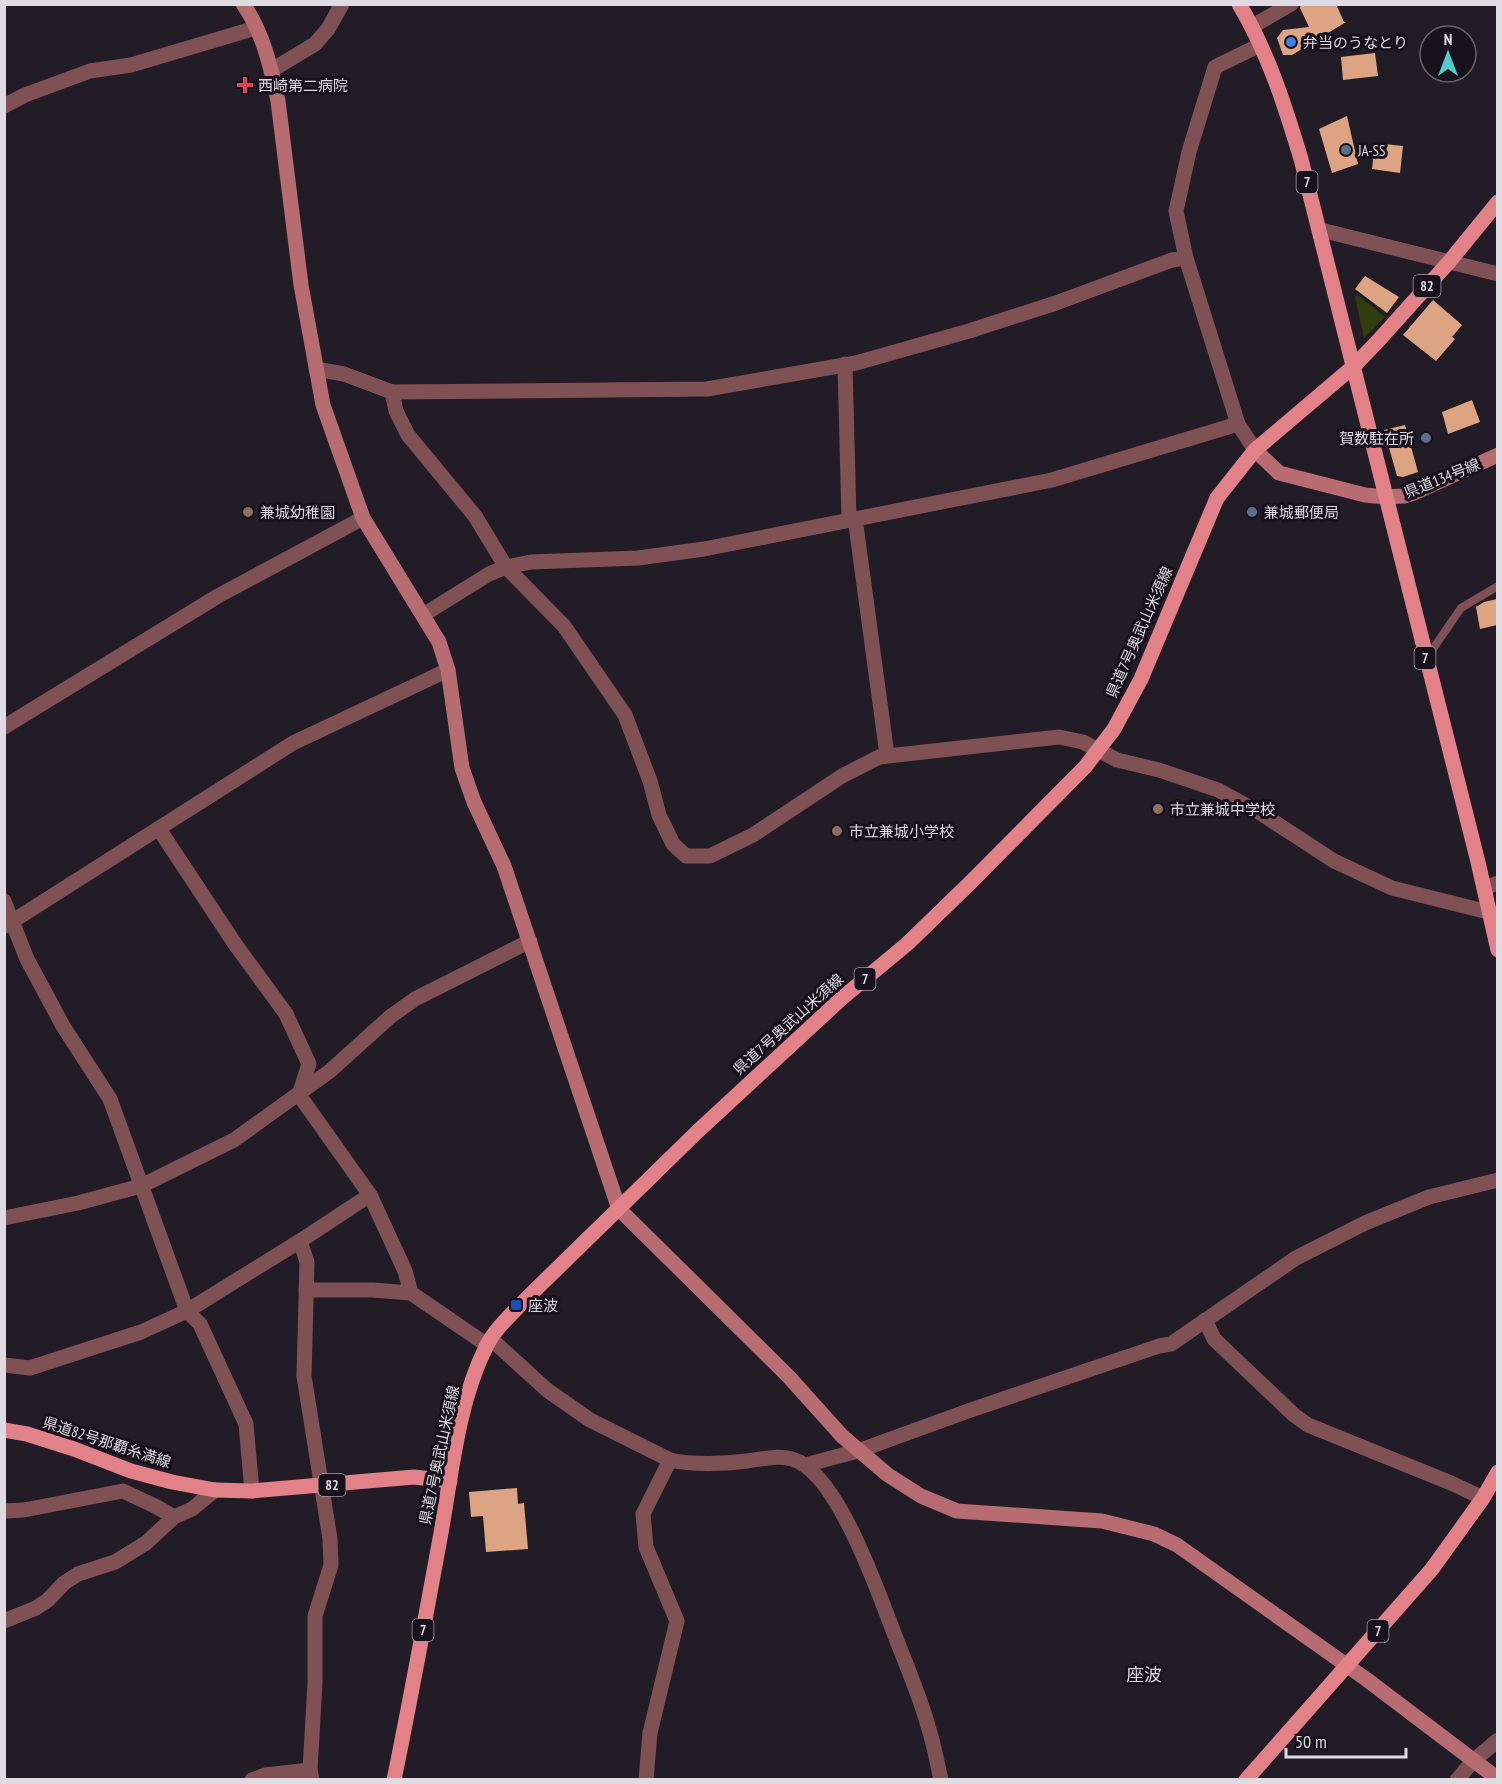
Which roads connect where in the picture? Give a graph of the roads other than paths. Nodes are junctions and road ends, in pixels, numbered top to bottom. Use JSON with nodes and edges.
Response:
{"nodes":[{"id":1,"x":342,"y":4,"type":"edge"},
{"id":2,"x":1239,"y":4,"type":"edge"},
{"id":3,"x":1292,"y":4,"type":"edge"},
{"id":4,"x":248,"y":6,"type":"edge"},
{"id":5,"x":1252,"y":26,"type":"junction"},
{"id":6,"x":256,"y":28,"type":"junction"},
{"id":7,"x":1260,"y":45,"type":"junction"},
{"id":8,"x":272,"y":70,"type":"junction"},
{"id":9,"x":4,"y":106,"type":"edge"},
{"id":10,"x":1497,"y":202,"type":"edge"},
{"id":11,"x":1320,"y":230,"type":"junction"},
{"id":12,"x":1186,"y":258,"type":"junction"},
{"id":13,"x":1449,"y":262,"type":"junction"},
{"id":14,"x":1497,"y":274,"type":"edge"},
{"id":15,"x":845,"y":364,"type":"junction"},
{"id":16,"x":1353,"y":366,"type":"junction"},
{"id":17,"x":316,"y":369,"type":"junction"},
{"id":18,"x":392,"y":392,"type":"junction"},
{"id":19,"x":1238,"y":424,"type":"junction"},
{"id":20,"x":1256,"y":450,"type":"junction"},
{"id":21,"x":1497,"y":455,"type":"edge"},
{"id":22,"x":1385,"y":497,"type":"junction"},
{"id":23,"x":363,"y":518,"type":"junction"},
{"id":24,"x":852,"y":519,"type":"junction"},
{"id":25,"x":506,"y":567,"type":"junction"},
{"id":26,"x":1497,"y":586,"type":"edge"},
{"id":27,"x":423,"y":615,"type":"junction"},
{"id":28,"x":1426,"y":659,"type":"junction"},
{"id":29,"x":448,"y":670,"type":"junction"},
{"id":30,"x":4,"y":727,"type":"edge"},
{"id":31,"x":1098,"y":752,"type":"junction"},
{"id":32,"x":886,"y":755,"type":"junction"},
{"id":33,"x":159,"y":829,"type":"junction"},
{"id":34,"x":1491,"y":885,"type":"edge"},
{"id":35,"x":4,"y":901,"type":"edge"},
{"id":36,"x":1488,"y":912,"type":"junction"},
{"id":37,"x":8,"y":923,"type":"edge"},
{"id":38,"x":530,"y":941,"type":"junction"},
{"id":39,"x":1497,"y":950,"type":"edge"},
{"id":40,"x":299,"y":1095,"type":"junction"},
{"id":41,"x":1497,"y":1180,"type":"edge"},
{"id":42,"x":141,"y":1186,"type":"junction"},
{"id":43,"x":370,"y":1195,"type":"junction"},
{"id":44,"x":619,"y":1209,"type":"junction"},
{"id":45,"x":4,"y":1218,"type":"edge"},
{"id":46,"x":300,"y":1241,"type":"junction"},
{"id":47,"x":306,"y":1290,"type":"junction"},
{"id":48,"x":411,"y":1293,"type":"junction"},
{"id":49,"x":187,"y":1311,"type":"junction"},
{"id":50,"x":1205,"y":1320,"type":"junction"},
{"id":51,"x":489,"y":1342,"type":"junction"},
{"id":52,"x":4,"y":1365,"type":"edge"},
{"id":53,"x":4,"y":1430,"type":"edge"},
{"id":54,"x":858,"y":1451,"type":"junction"},
{"id":55,"x":670,"y":1460,"type":"junction"},
{"id":56,"x":805,"y":1465,"type":"junction"},
{"id":57,"x":131,"y":1471,"type":"junction"},
{"id":58,"x":1497,"y":1472,"type":"edge"},
{"id":59,"x":450,"y":1481,"type":"junction"},
{"id":60,"x":323,"y":1486,"type":"junction"},
{"id":61,"x":214,"y":1490,"type":"junction"},
{"id":62,"x":123,"y":1491,"type":"junction"},
{"id":63,"x":252,"y":1491,"type":"junction"},
{"id":64,"x":1483,"y":1498,"type":"junction"},
{"id":65,"x":4,"y":1511,"type":"edge"},
{"id":66,"x":174,"y":1517,"type":"junction"},
{"id":67,"x":4,"y":1621,"type":"edge"},
{"id":68,"x":1346,"y":1666,"type":"junction"},
{"id":69,"x":1497,"y":1740,"type":"edge"},
{"id":70,"x":1473,"y":1761,"type":"junction"},
{"id":71,"x":311,"y":1775,"type":"edge"},
{"id":72,"x":252,"y":1779,"type":"edge"},
{"id":73,"x":394,"y":1779,"type":"edge"},
{"id":74,"x":646,"y":1779,"type":"edge"},
{"id":75,"x":941,"y":1779,"type":"edge"},
{"id":76,"x":1246,"y":1779,"type":"edge"},
{"id":77,"x":1457,"y":1779,"type":"edge"},
{"id":78,"x":1497,"y":1779,"type":"edge"}],
"edges":[{"from":1,"to":8,"type":"street"},
{"from":2,"to":5,"type":"main road","number":"7"},
{"from":3,"to":5,"type":"street"},
{"from":4,"to":6,"type":"street"},
{"from":5,"to":7,"type":"main road","number":"7"},
{"from":6,"to":8,"type":"street"},
{"from":6,"to":9,"type":"street"},
{"from":7,"to":11,"type":"main road","number":"7"},
{"from":7,"to":12,"type":"street"},
{"from":8,"to":17,"type":"street"},
{"from":10,"to":13,"type":"main road","number":"82"},
{"from":11,"to":13,"type":"street"},
{"from":11,"to":16,"type":"main road","number":"7"},
{"from":12,"to":15,"type":"street"},
{"from":12,"to":19,"type":"street"},
{"from":13,"to":14,"type":"street"},
{"from":13,"to":16,"type":"main road","number":"82"},
{"from":15,"to":18,"type":"street"},
{"from":15,"to":24,"type":"street"},
{"from":16,"to":20,"type":"main road","name":"県道7号奥武山米須線","number":"7"},
{"from":16,"to":22,"type":"main road","number":"7"},
{"from":17,"to":18,"type":"street"},
{"from":17,"to":23,"type":"street"},
{"from":18,"to":25,"type":"street"},
{"from":19,"to":20,"type":"street"},
{"from":19,"to":24,"type":"street"},
{"from":20,"to":22,"type":"street","name":"県道134号線"},
{"from":20,"to":31,"type":"main road","name":"県道7号奥武山米須線","number":"7"},
{"from":21,"to":22,"type":"street","name":"県道134号線"},
{"from":22,"to":28,"type":"main road","number":"7"},
{"from":23,"to":27,"type":"street"},
{"from":23,"to":30,"type":"street"},
{"from":24,"to":25,"type":"street"},
{"from":24,"to":32,"type":"street"},
{"from":25,"to":27,"type":"street"},
{"from":25,"to":32,"type":"street"},
{"from":26,"to":28,"type":"lane"},
{"from":27,"to":29,"type":"street"},
{"from":28,"to":34,"type":"main road","number":"7"},
{"from":29,"to":33,"type":"street"},
{"from":29,"to":38,"type":"street"},
{"from":31,"to":32,"type":"street"},
{"from":31,"to":36,"type":"street"},
{"from":31,"to":44,"type":"main road","name":"県道7号奥武山米須線","number":"7"},
{"from":33,"to":37,"type":"street"},
{"from":33,"to":40,"type":"street"},
{"from":34,"to":36,"type":"main road","number":"7"},
{"from":35,"to":37,"type":"street"},
{"from":36,"to":39,"type":"main road","number":"7"},
{"from":37,"to":42,"type":"street"},
{"from":38,"to":40,"type":"street"},
{"from":38,"to":44,"type":"street"},
{"from":40,"to":42,"type":"street"},
{"from":40,"to":43,"type":"street"},
{"from":41,"to":50,"type":"street"},
{"from":42,"to":45,"type":"street"},
{"from":42,"to":49,"type":"street"},
{"from":43,"to":46,"type":"street"},
{"from":43,"to":48,"type":"street"},
{"from":44,"to":51,"type":"main road","name":"県道7号奥武山米須線","number":"7"},
{"from":44,"to":54,"type":"street"},
{"from":46,"to":47,"type":"street"},
{"from":46,"to":49,"type":"street"},
{"from":47,"to":48,"type":"street"},
{"from":47,"to":60,"type":"street"},
{"from":48,"to":51,"type":"street"},
{"from":49,"to":52,"type":"street"},
{"from":49,"to":63,"type":"street"},
{"from":50,"to":54,"type":"street"},
{"from":50,"to":64,"type":"street"},
{"from":51,"to":55,"type":"street"},
{"from":51,"to":59,"type":"main road","name":"県道7号奥武山米須線","number":"7"},
{"from":53,"to":57,"type":"main road","name":"県道82号那覇糸満線","number":"82"},
{"from":54,"to":56,"type":"street"},
{"from":54,"to":68,"type":"street"},
{"from":55,"to":56,"type":"street"},
{"from":55,"to":74,"type":"street"},
{"from":56,"to":75,"type":"street"},
{"from":57,"to":61,"type":"main road","name":"県道82号那覇糸満線","number":"82"},
{"from":57,"to":62,"type":"street"},
{"from":58,"to":64,"type":"main road","number":"7"},
{"from":59,"to":60,"type":"main road","name":"県道82号那覇糸満線","number":"82"},
{"from":59,"to":73,"type":"main road","name":"県道7号奥武山米須線","number":"7"},
{"from":60,"to":63,"type":"main road","name":"県道82号那覇糸満線","number":"82"},
{"from":60,"to":71,"type":"street"},
{"from":61,"to":63,"type":"main road","name":"県道82号那覇糸満線","number":"82"},
{"from":61,"to":66,"type":"street"},
{"from":62,"to":65,"type":"street"},
{"from":62,"to":66,"type":"street"},
{"from":64,"to":68,"type":"main road","number":"7"},
{"from":66,"to":67,"type":"street"},
{"from":68,"to":70,"type":"street"},
{"from":68,"to":76,"type":"main road","number":"7"},
{"from":69,"to":70,"type":"street"},
{"from":70,"to":77,"type":"street"},
{"from":70,"to":78,"type":"street"},
{"from":71,"to":72,"type":"street"}]}
